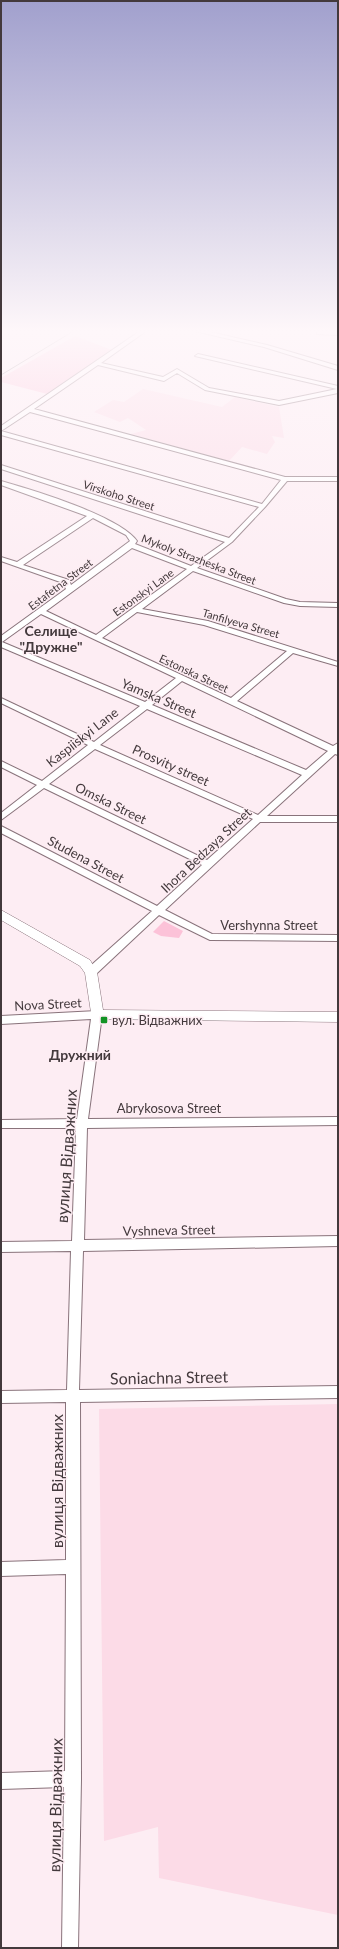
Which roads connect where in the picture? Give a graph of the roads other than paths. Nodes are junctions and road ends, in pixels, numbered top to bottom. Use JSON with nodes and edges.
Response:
{"nodes":[{"id":1,"x":15,"y":420,"type":"edge"},
{"id":2,"x":67,"y":420,"type":"edge"},
{"id":3,"x":1,"y":429,"type":"edge"},
{"id":4,"x":1,"y":433,"type":"edge"},
{"id":5,"x":1,"y":467,"type":"edge"},
{"id":6,"x":285,"y":479,"type":"junction"},
{"id":7,"x":338,"y":479,"type":"edge"},
{"id":8,"x":1,"y":483,"type":"edge"},
{"id":9,"x":263,"y":506,"type":"junction"},
{"id":10,"x":93,"y":516,"type":"junction"},
{"id":11,"x":230,"y":541,"type":"junction"},
{"id":12,"x":131,"y":545,"type":"junction"},
{"id":13,"x":1,"y":559,"type":"edge"},
{"id":14,"x":18,"y":565,"type":"junction"},
{"id":15,"x":194,"y":569,"type":"junction"},
{"id":16,"x":70,"y":589,"type":"junction"},
{"id":17,"x":338,"y":605,"type":"edge"},
{"id":18,"x":137,"y":610,"type":"junction"},
{"id":19,"x":42,"y":612,"type":"junction"},
{"id":20,"x":97,"y":638,"type":"junction"},
{"id":21,"x":1,"y":640,"type":"edge"},
{"id":22,"x":1,"y":644,"type":"edge"},
{"id":23,"x":293,"y":649,"type":"junction"},
{"id":24,"x":338,"y":664,"type":"edge"},
{"id":25,"x":180,"y":678,"type":"junction"},
{"id":26,"x":1,"y":700,"type":"edge"},
{"id":27,"x":232,"y":702,"type":"junction"},
{"id":28,"x":144,"y":706,"type":"junction"},
{"id":29,"x":94,"y":745,"type":"junction"},
{"id":30,"x":337,"y":749,"type":"edge"},
{"id":31,"x":1,"y":764,"type":"edge"},
{"id":32,"x":308,"y":774,"type":"junction"},
{"id":33,"x":43,"y":784,"type":"junction"},
{"id":34,"x":1,"y":817,"type":"edge"},
{"id":35,"x":260,"y":819,"type":"junction"},
{"id":36,"x":338,"y":819,"type":"edge"},
{"id":37,"x":1,"y":829,"type":"edge"},
{"id":38,"x":209,"y":865,"type":"junction"},
{"id":39,"x":159,"y":912,"type":"junction"},
{"id":40,"x":1,"y":914,"type":"edge"},
{"id":41,"x":338,"y":938,"type":"edge"},
{"id":42,"x":91,"y":972,"type":"junction"},
{"id":43,"x":97,"y":1015,"type":"junction"},
{"id":44,"x":338,"y":1017,"type":"edge"},
{"id":45,"x":1,"y":1020,"type":"edge"},
{"id":46,"x":338,"y":1121,"type":"edge"},
{"id":47,"x":82,"y":1122,"type":"junction"},
{"id":48,"x":1,"y":1124,"type":"edge"},
{"id":49,"x":338,"y":1241,"type":"edge"},
{"id":50,"x":77,"y":1245,"type":"junction"},
{"id":51,"x":1,"y":1246,"type":"edge"},
{"id":52,"x":338,"y":1392,"type":"edge"},
{"id":53,"x":73,"y":1396,"type":"junction"},
{"id":54,"x":1,"y":1397,"type":"edge"},
{"id":55,"x":74,"y":1567,"type":"junction"},
{"id":56,"x":1,"y":1569,"type":"edge"},
{"id":57,"x":73,"y":1779,"type":"junction"},
{"id":58,"x":1,"y":1780,"type":"edge"},
{"id":59,"x":70,"y":1948,"type":"edge"}],
"edges":[{"from":1,"to":3,"type":"street"},
{"from":2,"to":6,"type":"street"},
{"from":4,"to":9,"type":"street"},
{"from":5,"to":11,"type":"street","name":"Virskoho Street"},
{"from":6,"to":7,"type":"street"},
{"from":6,"to":9,"type":"street","name":"Estonskyi Lane"},
{"from":8,"to":10,"type":"street","name":"Mykoly Strazheska Street"},
{"from":9,"to":11,"type":"street","name":"Estonskyi Lane"},
{"from":10,"to":12,"type":"street","name":"Mykoly Strazheska Street"},
{"from":10,"to":14,"type":"street"},
{"from":11,"to":15,"type":"street","name":"Estonskyi Lane"},
{"from":12,"to":15,"type":"street","name":"Mykoly Strazheska Street"},
{"from":12,"to":16,"type":"street","name":"Estafetna Street"},
{"from":13,"to":14,"type":"street"},
{"from":14,"to":16,"type":"street"},
{"from":15,"to":17,"type":"street","name":"Mykoly Strazheska Street"},
{"from":15,"to":18,"type":"street","name":"Estonskyi Lane"},
{"from":16,"to":19,"type":"street","name":"Estafetna Street"},
{"from":18,"to":20,"type":"street","name":"Estonskyi Lane"},
{"from":18,"to":23,"type":"street","name":"Tanfilyeva Street"},
{"from":19,"to":20,"type":"street","name":"Estonska Street"},
{"from":19,"to":21,"type":"street","name":"Estafetna Street"},
{"from":20,"to":25,"type":"street","name":"Estonska Street"},
{"from":22,"to":28,"type":"street","name":"Yamska Street"},
{"from":23,"to":24,"type":"street","name":"Tanfilyeva Street"},
{"from":23,"to":27,"type":"street"},
{"from":25,"to":27,"type":"street","name":"Estonska Street"},
{"from":25,"to":28,"type":"street","name":"Kaspiiskyi Lane"},
{"from":26,"to":29,"type":"street","name":"Prosvity street"},
{"from":27,"to":30,"type":"street","name":"Estonska Street"},
{"from":28,"to":29,"type":"street","name":"Kaspiiskyi Lane"},
{"from":28,"to":32,"type":"street","name":"Yamska Street"},
{"from":29,"to":33,"type":"street","name":"Kaspiiskyi Lane"},
{"from":29,"to":35,"type":"street","name":"Prosvity street"},
{"from":30,"to":32,"type":"street","name":"Ihora Bedzaya Street"},
{"from":31,"to":33,"type":"street","name":"Omska Street"},
{"from":32,"to":35,"type":"street","name":"Ihora Bedzaya Street"},
{"from":33,"to":34,"type":"street","name":"Kaspiiskyi Lane"},
{"from":33,"to":38,"type":"street","name":"Omska Street"},
{"from":35,"to":36,"type":"street","name":"Prosvity street"},
{"from":35,"to":38,"type":"street","name":"Ihora Bedzaya Street"},
{"from":37,"to":39,"type":"street","name":"Studena Street"},
{"from":38,"to":39,"type":"street","name":"Ihora Bedzaya Street"},
{"from":39,"to":41,"type":"street","name":"Vershynna Street"},
{"from":39,"to":42,"type":"street","name":"Ihora Bedzaya Street"},
{"from":40,"to":42,"type":"street"},
{"from":42,"to":43,"type":"street"},
{"from":43,"to":44,"type":"street"},
{"from":43,"to":45,"type":"street","name":"Nova Street"},
{"from":43,"to":47,"type":"street","name":"вулиця Відважних"},
{"from":46,"to":47,"type":"street","name":"Abrykosova Street"},
{"from":47,"to":48,"type":"street","name":"Abrykosova Street"},
{"from":47,"to":50,"type":"street","name":"вулиця Відважних"},
{"from":49,"to":50,"type":"street","name":"Vyshneva Street"},
{"from":50,"to":51,"type":"street","name":"Vyshneva Street"},
{"from":50,"to":53,"type":"street","name":"вулиця Відважних"},
{"from":52,"to":53,"type":"street","name":"Soniachna Street"},
{"from":53,"to":54,"type":"street","name":"Soniachna Street"},
{"from":53,"to":55,"type":"street","name":"вулиця Відважних"},
{"from":55,"to":56,"type":"street"},
{"from":55,"to":57,"type":"street","name":"вулиця Відважних"},
{"from":57,"to":58,"type":"street"},
{"from":57,"to":59,"type":"street","name":"вулиця Відважних"}]}
